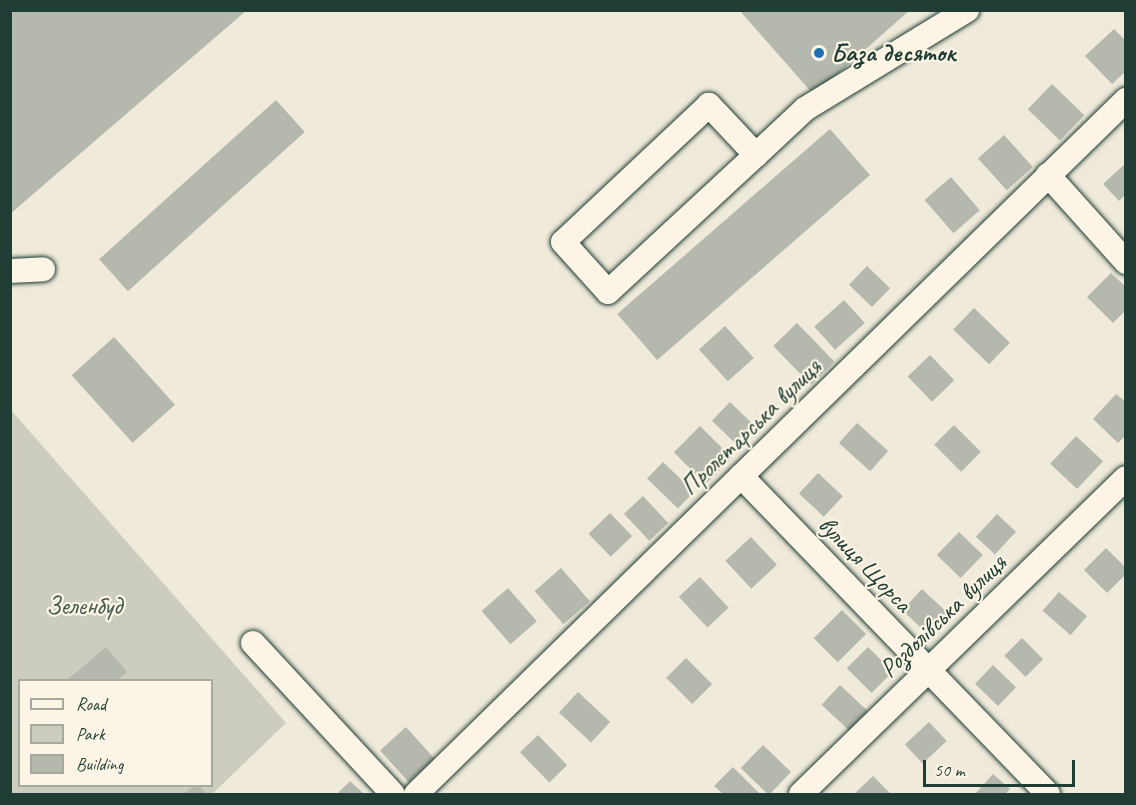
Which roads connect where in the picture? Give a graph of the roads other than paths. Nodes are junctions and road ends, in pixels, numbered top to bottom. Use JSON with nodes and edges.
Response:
{"nodes":[{"id":1,"x":967,"y":10,"type":"edge"},
{"id":2,"x":1125,"y":100,"type":"edge"},
{"id":3,"x":756,"y":155,"type":"junction"},
{"id":4,"x":1048,"y":175,"type":"junction"},
{"id":5,"x":1125,"y":262,"type":"edge"},
{"id":6,"x":43,"y":269,"type":"dead end"},
{"id":7,"x":10,"y":271,"type":"edge"},
{"id":8,"x":741,"y":476,"type":"junction"},
{"id":9,"x":1125,"y":478,"type":"edge"},
{"id":10,"x":253,"y":643,"type":"dead end"},
{"id":11,"x":928,"y":671,"type":"junction"},
{"id":12,"x":393,"y":795,"type":"edge"},
{"id":13,"x":416,"y":795,"type":"edge"},
{"id":14,"x":801,"y":795,"type":"edge"},
{"id":15,"x":1048,"y":795,"type":"edge"}],
"edges":[{"from":1,"to":3,"type":"street"},
{"from":2,"to":4,"type":"street","name":"Пролетарська вулиця"},
{"from":3,"to":3,"type":"street"},
{"from":4,"to":5,"type":"street"},
{"from":4,"to":8,"type":"street","name":"Пролетарська вулиця"},
{"from":6,"to":7,"type":"street"},
{"from":8,"to":11,"type":"street","name":"вулиця Щорса"},
{"from":8,"to":13,"type":"street","name":"Пролетарська вулиця"},
{"from":9,"to":11,"type":"street","name":"Роздолівська вулиця"},
{"from":10,"to":12,"type":"street"},
{"from":11,"to":14,"type":"street","name":"Роздолівська вулиця"},
{"from":11,"to":15,"type":"street","name":"вулиця Щорса"}]}
